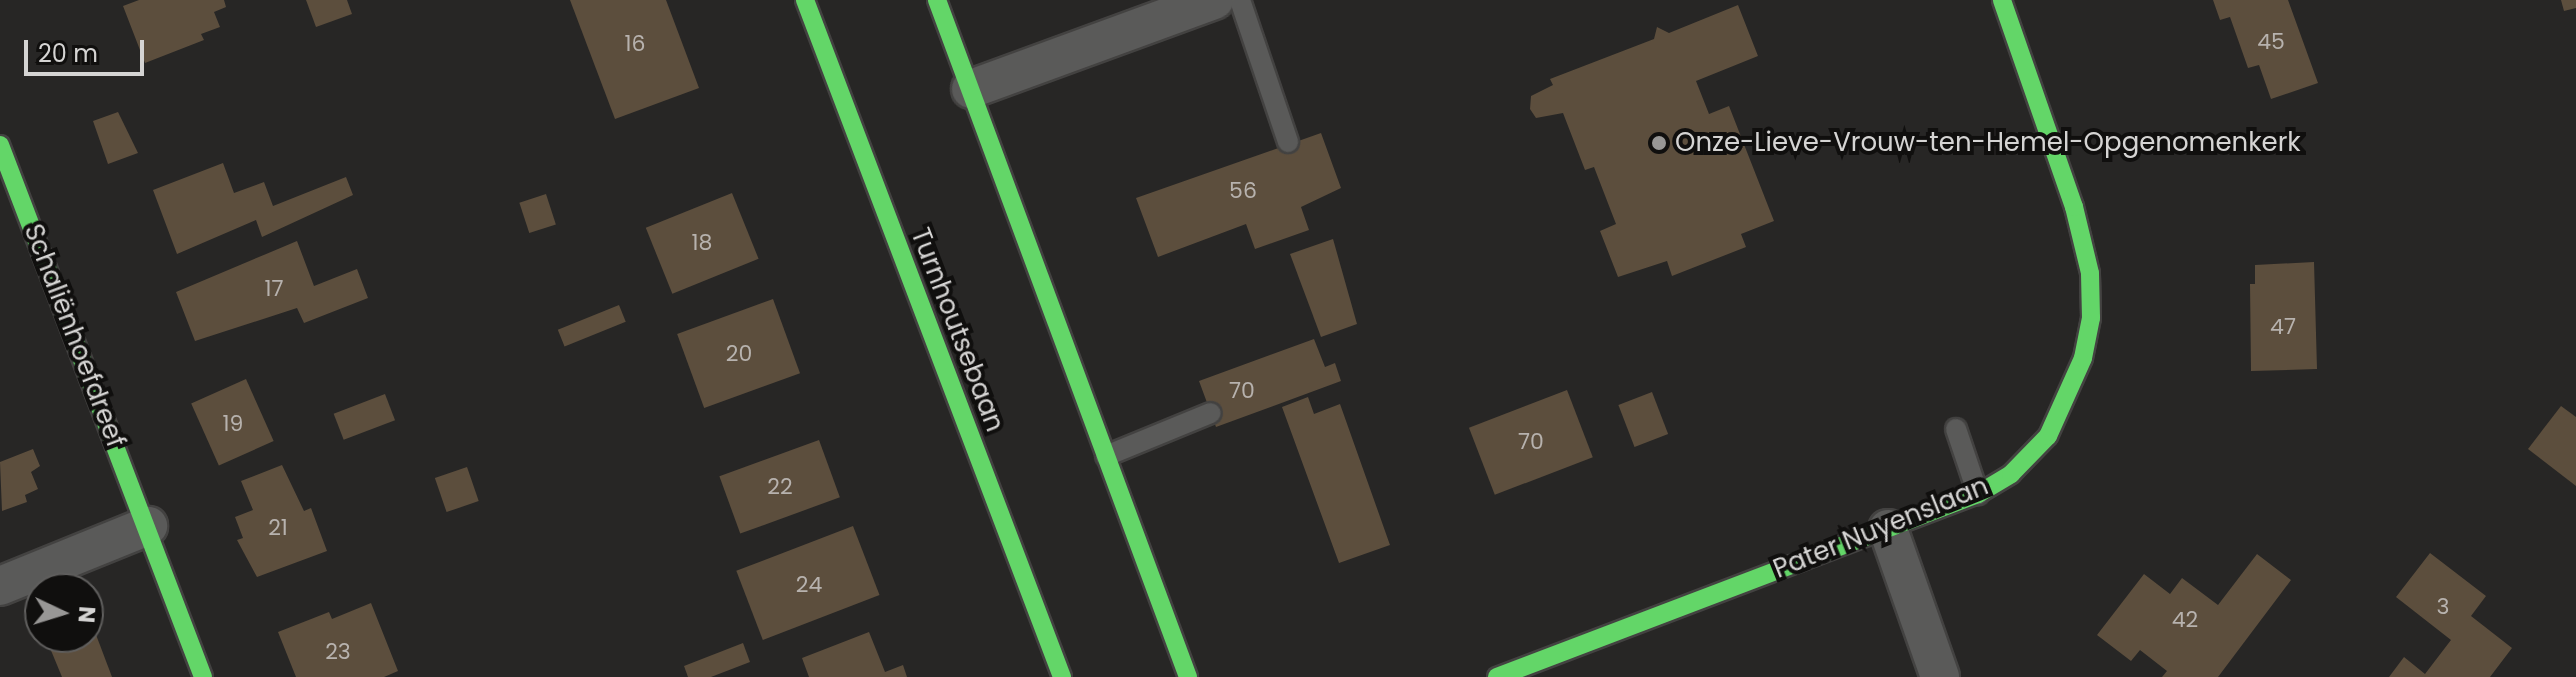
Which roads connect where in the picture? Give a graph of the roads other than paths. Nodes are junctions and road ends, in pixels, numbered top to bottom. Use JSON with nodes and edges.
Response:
{"nodes":[{"id":1,"x":805,"y":0,"type":"edge"},
{"id":2,"x":937,"y":0,"type":"edge"},
{"id":3,"x":1214,"y":0,"type":"edge"},
{"id":4,"x":1240,"y":0,"type":"edge"},
{"id":5,"x":2002,"y":0,"type":"edge"},
{"id":6,"x":971,"y":89,"type":"junction"},
{"id":7,"x":1288,"y":142,"type":"dead end"},
{"id":8,"x":0,"y":145,"type":"edge"},
{"id":9,"x":1211,"y":413,"type":"dead end"},
{"id":10,"x":1956,"y":429,"type":"dead end"},
{"id":11,"x":1106,"y":456,"type":"junction"},
{"id":12,"x":1978,"y":494,"type":"junction"},
{"id":13,"x":148,"y":526,"type":"junction"},
{"id":14,"x":1888,"y":529,"type":"junction"},
{"id":15,"x":0,"y":586,"type":"edge"},
{"id":16,"x":203,"y":677,"type":"edge"},
{"id":17,"x":1062,"y":677,"type":"edge"},
{"id":18,"x":1188,"y":677,"type":"edge"},
{"id":19,"x":1497,"y":677,"type":"edge"},
{"id":20,"x":1940,"y":677,"type":"edge"}],
"edges":[{"from":1,"to":17,"type":"street","name":"Turnhoutsebaan"},
{"from":2,"to":6,"type":"street"},
{"from":3,"to":6,"type":"street"},
{"from":4,"to":7,"type":"lane"},
{"from":5,"to":12,"type":"street","name":"Pater Nuyenslaan"},
{"from":6,"to":11,"type":"street"},
{"from":8,"to":13,"type":"street","name":"Schaliënhoefdreef"},
{"from":9,"to":11,"type":"lane"},
{"from":10,"to":12,"type":"lane"},
{"from":11,"to":18,"type":"street"},
{"from":12,"to":14,"type":"street","name":"Pater Nuyenslaan"},
{"from":13,"to":15,"type":"street"},
{"from":13,"to":16,"type":"street","name":"Schaliënhoefdreef"},
{"from":14,"to":19,"type":"street","name":"Pater Nuyenslaan"},
{"from":14,"to":20,"type":"street"}]}
